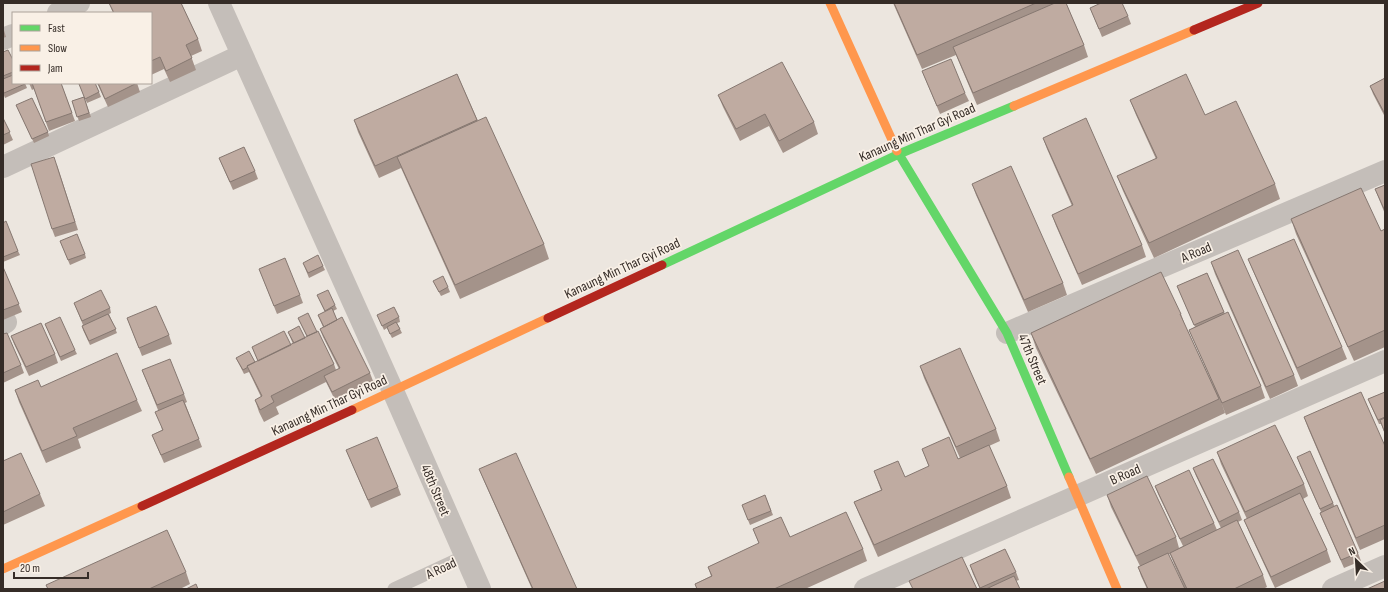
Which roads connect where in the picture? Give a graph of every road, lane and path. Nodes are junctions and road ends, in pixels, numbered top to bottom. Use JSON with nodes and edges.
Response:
{"nodes":[{"id":1,"x":79,"y":3,"type":"edge"},
{"id":2,"x":219,"y":3,"type":"edge"},
{"id":3,"x":830,"y":3,"type":"edge"},
{"id":4,"x":1258,"y":3,"type":"edge"},
{"id":5,"x":60,"y":12,"type":"edge"},
{"id":6,"x":242,"y":55,"type":"junction"},
{"id":7,"x":899,"y":154,"type":"junction"},
{"id":8,"x":3,"y":167,"type":"edge"},
{"id":9,"x":1385,"y":171,"type":"edge"},
{"id":10,"x":1007,"y":333,"type":"junction"},
{"id":11,"x":1385,"y":361,"type":"edge"},
{"id":12,"x":394,"y":391,"type":"junction"},
{"id":13,"x":1076,"y":496,"type":"junction"},
{"id":14,"x":465,"y":556,"type":"junction"},
{"id":15,"x":1385,"y":566,"type":"edge"},
{"id":16,"x":3,"y":569,"type":"edge"},
{"id":17,"x":394,"y":589,"type":"edge"},
{"id":18,"x":480,"y":589,"type":"edge"},
{"id":19,"x":866,"y":589,"type":"edge"},
{"id":20,"x":1117,"y":589,"type":"edge"},
{"id":21,"x":1333,"y":589,"type":"edge"}],
"edges":[{"from":1,"to":5,"type":"street"},
{"from":2,"to":6,"type":"street","name":"48th Street"},
{"from":3,"to":7,"type":"street","name":"47th Street"},
{"from":4,"to":7,"type":"street","name":"Kanaung Min Thar Gyi Road"},
{"from":6,"to":8,"type":"street"},
{"from":6,"to":12,"type":"street","name":"48th Street"},
{"from":7,"to":10,"type":"street","name":"47th Street"},
{"from":7,"to":12,"type":"street","name":"Kanaung Min Thar Gyi Road"},
{"from":9,"to":10,"type":"street","name":"A Road"},
{"from":10,"to":13,"type":"street","name":"47th Street"},
{"from":11,"to":13,"type":"street","name":"B Road"},
{"from":12,"to":14,"type":"street","name":"48th Street"},
{"from":12,"to":16,"type":"street","name":"Kanaung Min Thar Gyi Road"},
{"from":13,"to":19,"type":"street","name":"B Road"},
{"from":13,"to":20,"type":"street","name":"47th Street"},
{"from":14,"to":17,"type":"lane","name":"A Road"},
{"from":14,"to":18,"type":"street","name":"48th Street"},
{"from":15,"to":21,"type":"street"}]}
